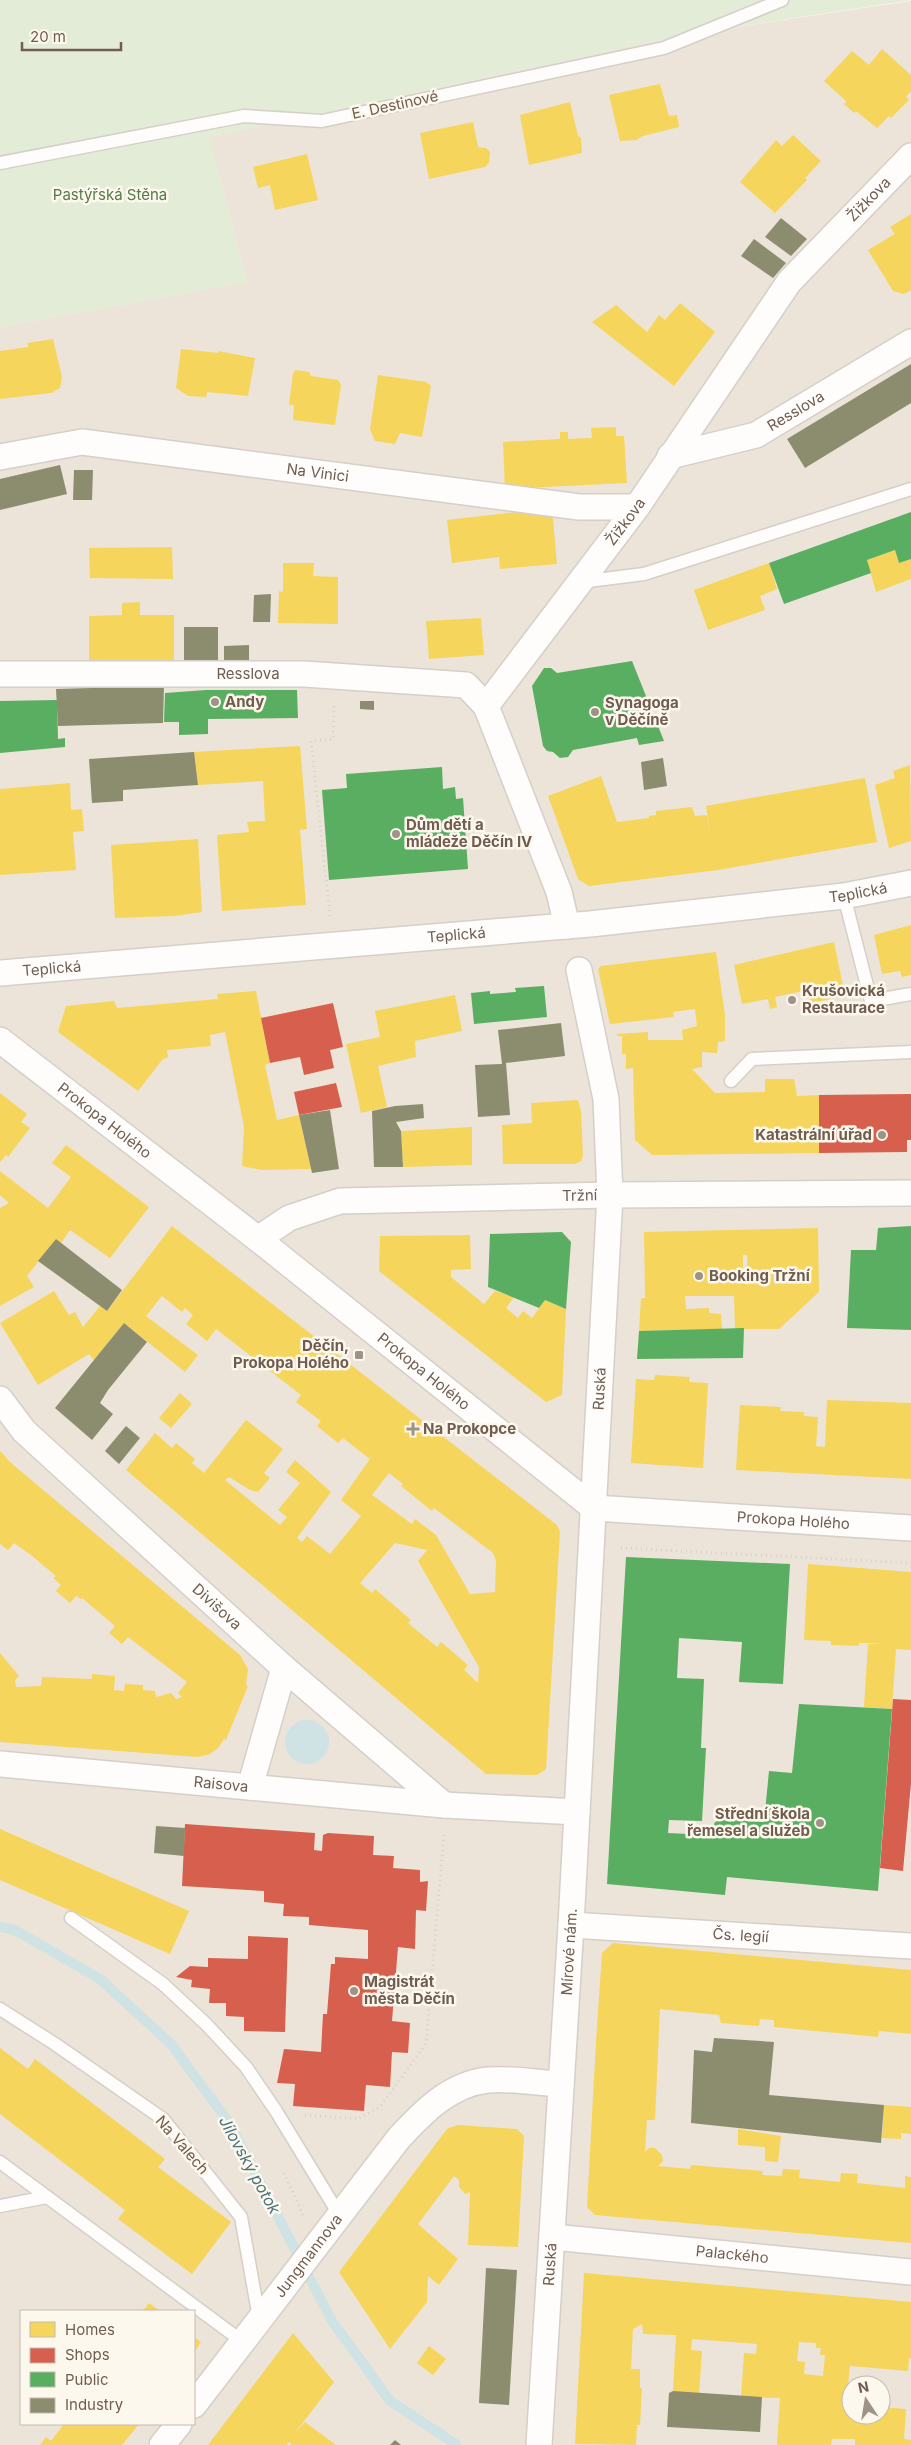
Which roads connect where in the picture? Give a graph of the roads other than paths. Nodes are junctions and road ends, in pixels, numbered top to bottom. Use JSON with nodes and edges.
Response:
{"nodes":[{"id":1,"x":782,"y":0,"type":"edge"},
{"id":2,"x":911,"y":156,"type":"edge"},
{"id":3,"x":0,"y":163,"type":"edge"},
{"id":4,"x":911,"y":342,"type":"edge"},
{"id":5,"x":670,"y":456,"type":"junction"},
{"id":6,"x":0,"y":457,"type":"edge"},
{"id":7,"x":911,"y":489,"type":"edge"},
{"id":8,"x":638,"y":507,"type":"junction"},
{"id":9,"x":580,"y":582,"type":"junction"},
{"id":10,"x":0,"y":674,"type":"edge"},
{"id":11,"x":486,"y":706,"type":"junction"},
{"id":12,"x":911,"y":883,"type":"edge"},
{"id":13,"x":844,"y":896,"type":"junction"},
{"id":14,"x":566,"y":926,"type":"junction"},
{"id":15,"x":579,"y":970,"type":"dead end"},
{"id":16,"x":0,"y":973,"type":"edge"},
{"id":17,"x":911,"y":994,"type":"edge"},
{"id":18,"x":0,"y":1040,"type":"edge"},
{"id":19,"x":911,"y":1052,"type":"edge"},
{"id":20,"x":731,"y":1081,"type":"dead end"},
{"id":21,"x":911,"y":1193,"type":"edge"},
{"id":22,"x":610,"y":1195,"type":"junction"},
{"id":23,"x":258,"y":1239,"type":"junction"},
{"id":24,"x":0,"y":1399,"type":"edge"},
{"id":25,"x":594,"y":1508,"type":"junction"},
{"id":26,"x":911,"y":1528,"type":"edge"},
{"id":27,"x":284,"y":1668,"type":"junction"},
{"id":28,"x":0,"y":1764,"type":"edge"},
{"id":29,"x":250,"y":1787,"type":"junction"},
{"id":30,"x":444,"y":1805,"type":"junction"},
{"id":31,"x":577,"y":1812,"type":"junction"},
{"id":32,"x":71,"y":1918,"type":"dead end"},
{"id":33,"x":571,"y":1925,"type":"junction"},
{"id":34,"x":911,"y":1946,"type":"edge"},
{"id":35,"x":0,"y":2009,"type":"edge"},
{"id":36,"x":561,"y":2084,"type":"junction"},
{"id":37,"x":0,"y":2162,"type":"edge"},
{"id":38,"x":47,"y":2197,"type":"junction"},
{"id":39,"x":0,"y":2206,"type":"edge"},
{"id":40,"x":333,"y":2225,"type":"junction"},
{"id":41,"x":553,"y":2237,"type":"junction"},
{"id":42,"x":911,"y":2272,"type":"edge"},
{"id":43,"x":260,"y":2320,"type":"junction"},
{"id":44,"x":243,"y":2342,"type":"junction"},
{"id":45,"x":195,"y":2404,"type":"edge"},
{"id":46,"x":178,"y":2425,"type":"edge"},
{"id":47,"x":162,"y":2445,"type":"edge"},
{"id":48,"x":538,"y":2445,"type":"edge"}],
"edges":[{"from":1,"to":3,"type":"lane","name":"E. Destinové"},
{"from":2,"to":5,"type":"street","name":"Žižkova"},
{"from":4,"to":5,"type":"street","name":"Resslova"},
{"from":5,"to":8,"type":"street","name":"Žižkova"},
{"from":6,"to":8,"type":"street","name":"Na Vinici"},
{"from":7,"to":9,"type":"lane"},
{"from":8,"to":9,"type":"street","name":"Žižkova"},
{"from":9,"to":11,"type":"street","name":"Žižkova"},
{"from":10,"to":11,"type":"street","name":"Resslova"},
{"from":11,"to":14,"type":"street"},
{"from":12,"to":13,"type":"street","name":"Teplická"},
{"from":13,"to":14,"type":"street","name":"Teplická"},
{"from":13,"to":17,"type":"lane"},
{"from":14,"to":16,"type":"street","name":"Teplická"},
{"from":15,"to":22,"type":"street","name":"Ruská"},
{"from":18,"to":23,"type":"street","name":"Prokopa Holého"},
{"from":19,"to":20,"type":"lane"},
{"from":21,"to":22,"type":"street","name":"Tržní"},
{"from":22,"to":23,"type":"street","name":"Tržní"},
{"from":22,"to":25,"type":"street","name":"Ruská"},
{"from":23,"to":25,"type":"street","name":"Prokopa Holého"},
{"from":24,"to":27,"type":"street","name":"Divišova"},
{"from":25,"to":26,"type":"street","name":"Prokopa Holého"},
{"from":25,"to":31,"type":"street","name":"Ruská"},
{"from":27,"to":29,"type":"street"},
{"from":27,"to":30,"type":"street","name":"Divišova"},
{"from":28,"to":29,"type":"street","name":"Raisova"},
{"from":29,"to":30,"type":"street","name":"Raisova"},
{"from":30,"to":31,"type":"street"},
{"from":31,"to":33,"type":"street","name":"Mírové nám."},
{"from":32,"to":40,"type":"lane"},
{"from":33,"to":34,"type":"street","name":"Čs. legií"},
{"from":33,"to":36,"type":"street","name":"Mírové nám."},
{"from":35,"to":43,"type":"lane","name":"Na Valech"},
{"from":36,"to":40,"type":"street","name":"Jungmannova"},
{"from":36,"to":41,"type":"street","name":"Ruská"},
{"from":37,"to":38,"type":"lane"},
{"from":38,"to":39,"type":"lane"},
{"from":38,"to":44,"type":"lane"},
{"from":40,"to":43,"type":"street","name":"Jungmannova"},
{"from":41,"to":42,"type":"street","name":"Palackého"},
{"from":41,"to":48,"type":"street","name":"Ruská"},
{"from":43,"to":44,"type":"street","name":"Jungmannova"},
{"from":44,"to":45,"type":"street","name":"Jungmannova"},
{"from":46,"to":47,"type":"street"}]}
